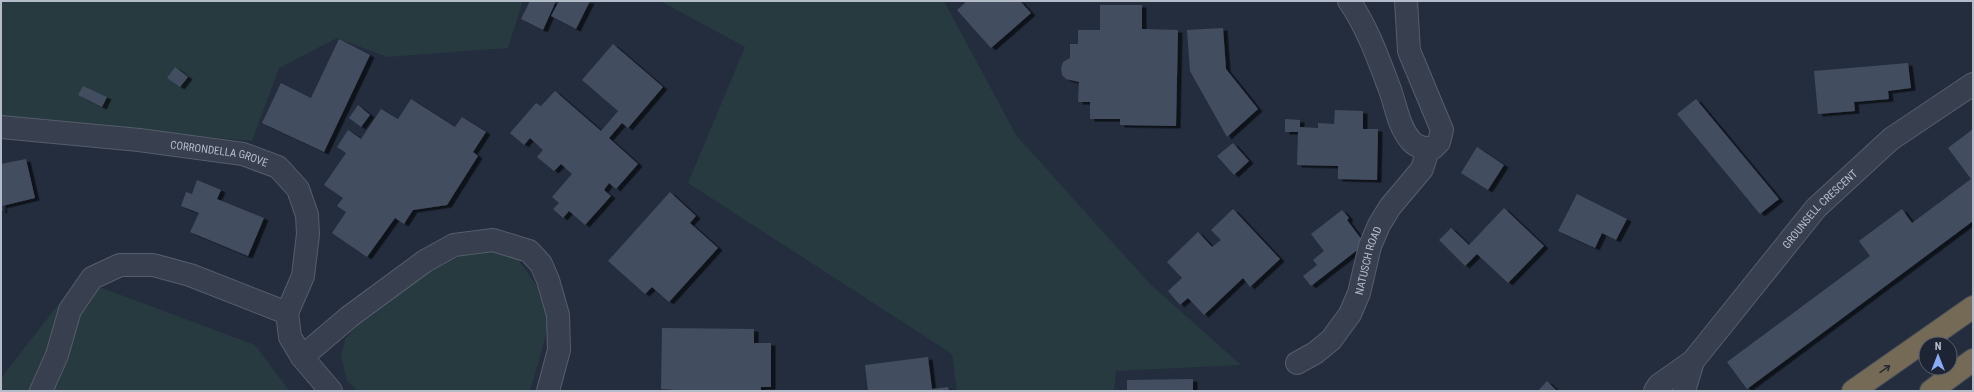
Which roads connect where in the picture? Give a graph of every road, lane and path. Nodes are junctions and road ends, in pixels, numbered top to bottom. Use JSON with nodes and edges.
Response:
{"nodes":[{"id":1,"x":1349,"y":1,"type":"edge"},
{"id":2,"x":1406,"y":1,"type":"edge"},
{"id":3,"x":1973,"y":84,"type":"edge"},
{"id":4,"x":1,"y":127,"type":"edge"},
{"id":5,"x":1426,"y":148,"type":"junction"},
{"id":6,"x":1973,"y":307,"type":"edge"},
{"id":7,"x":287,"y":313,"type":"junction"},
{"id":8,"x":302,"y":357,"type":"junction"},
{"id":9,"x":1973,"y":360,"type":"edge"},
{"id":10,"x":1693,"y":362,"type":"junction"},
{"id":11,"x":1297,"y":363,"type":"dead end"},
{"id":12,"x":41,"y":391,"type":"edge"},
{"id":13,"x":331,"y":391,"type":"edge"},
{"id":14,"x":548,"y":391,"type":"edge"},
{"id":15,"x":1655,"y":391,"type":"edge"},
{"id":16,"x":1684,"y":391,"type":"edge"},
{"id":17,"x":1852,"y":391,"type":"edge"},
{"id":18,"x":1931,"y":391,"type":"edge"}],
"edges":[{"from":1,"to":5,"type":"street"},
{"from":2,"to":5,"type":"street"},
{"from":3,"to":10,"type":"street","name":"GROUNSELL CRESCENT"},
{"from":4,"to":7,"type":"street","name":"CORRONDELLA GROVE"},
{"from":5,"to":11,"type":"street","name":"NATUSCH ROAD"},
{"from":17,"to":6,"type":"highway","one_way":true},
{"from":7,"to":8,"type":"street"},
{"from":7,"to":12,"type":"street"},
{"from":8,"to":13,"type":"street"},
{"from":8,"to":14,"type":"street"},
{"from":9,"to":18,"type":"highway"},
{"from":10,"to":15,"type":"street","name":"GROUNSELL CRESCENT"},
{"from":10,"to":16,"type":"street","name":"GROUNSELL CRESCENT"}]}
